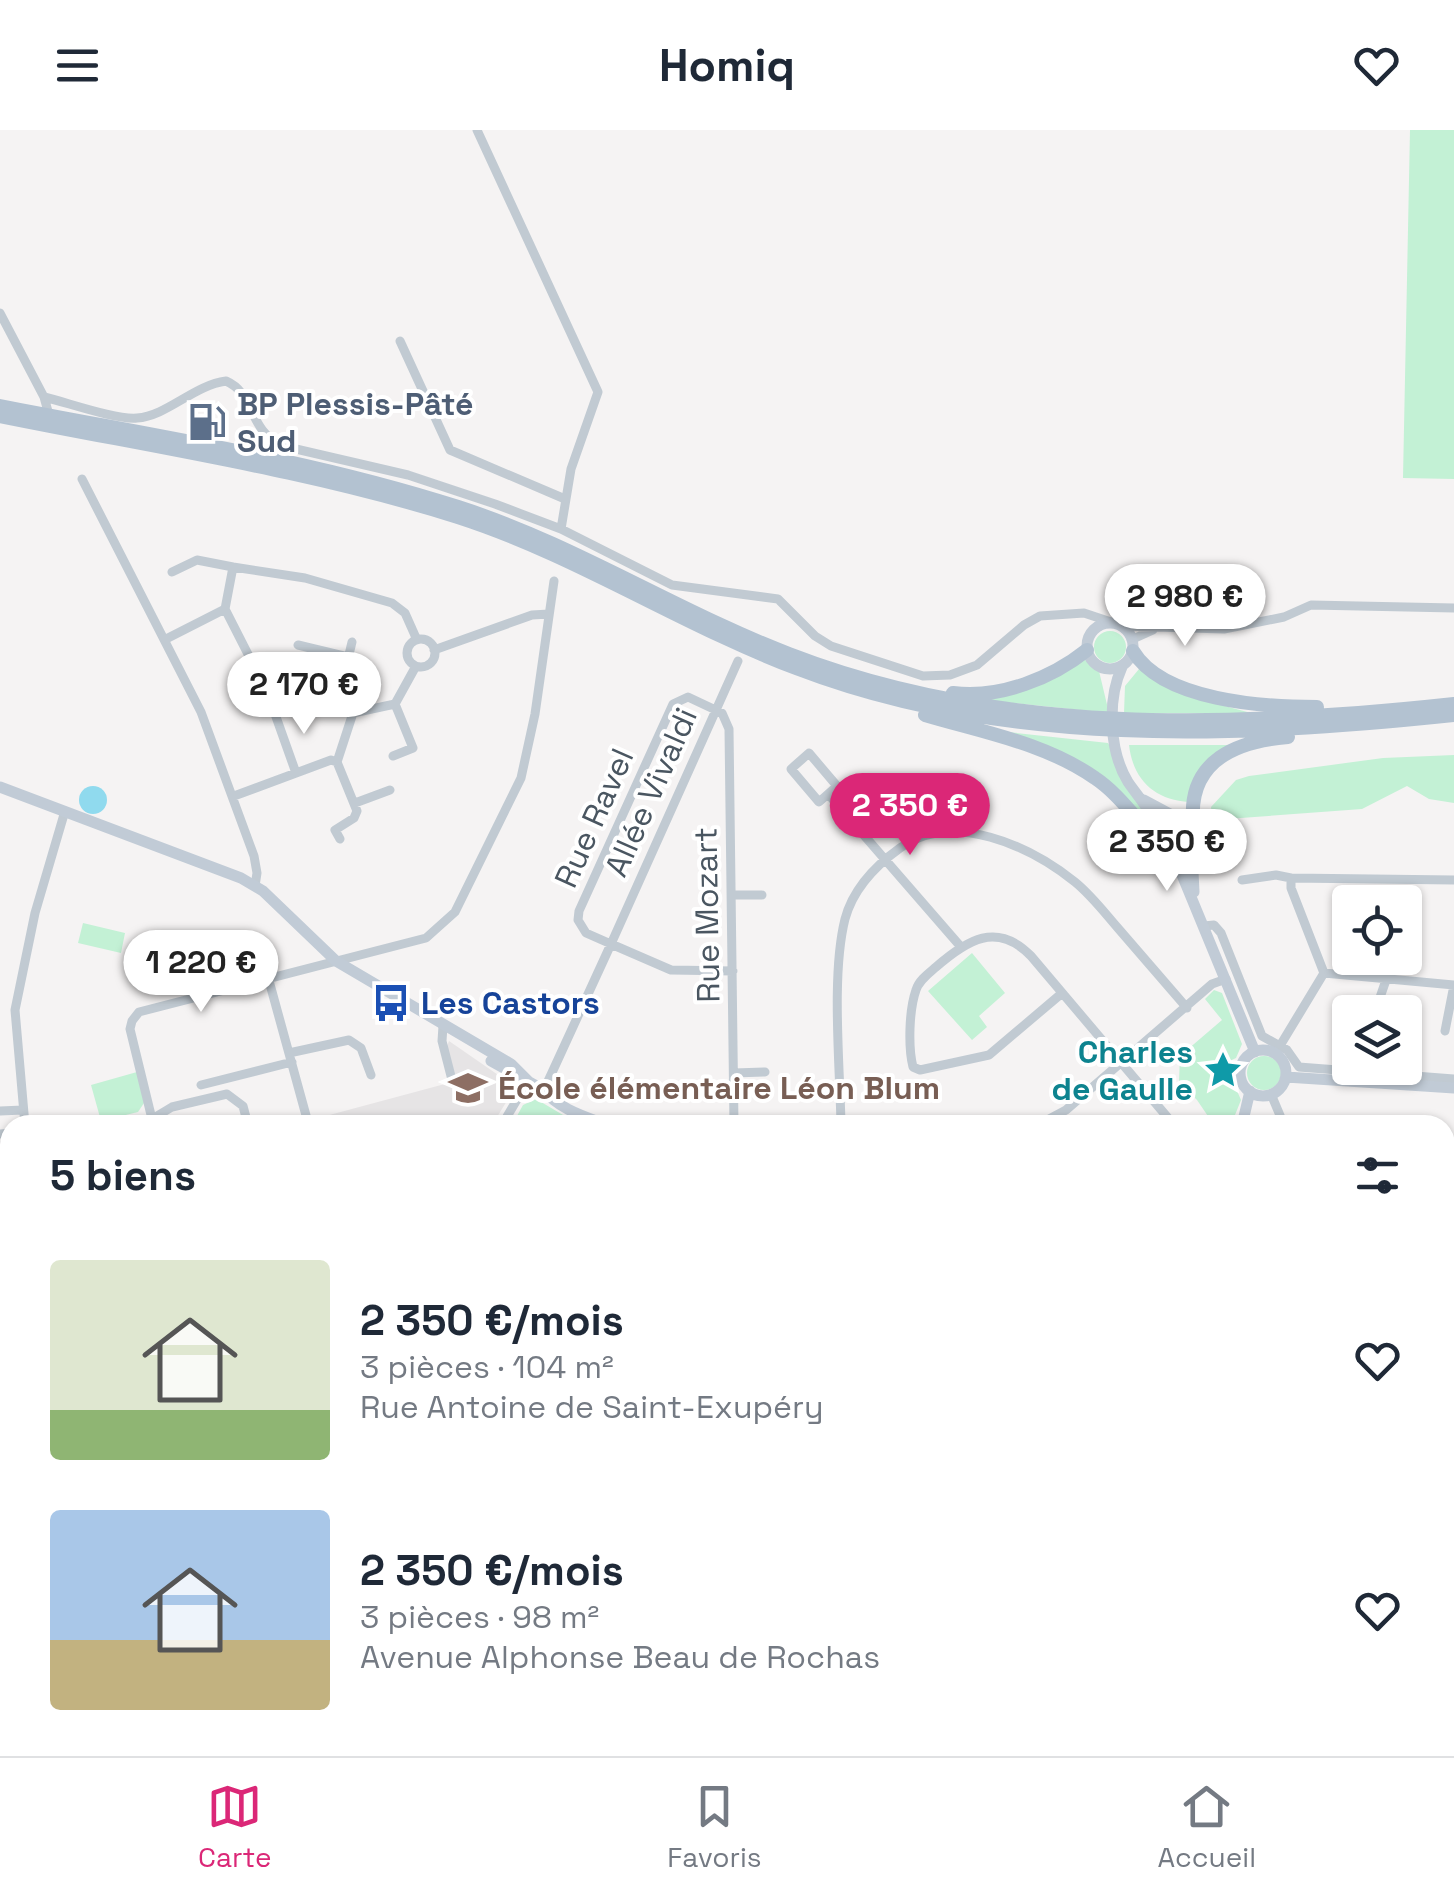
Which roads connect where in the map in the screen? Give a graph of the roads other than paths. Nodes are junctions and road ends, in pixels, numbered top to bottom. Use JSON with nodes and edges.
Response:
{"nodes":[{"id":1,"x":477,"y":130,"type":"edge"},
{"id":2,"x":0,"y":314,"type":"edge"},
{"id":3,"x":400,"y":342,"type":"dead end"},
{"id":4,"x":44,"y":397,"type":"junction"},
{"id":5,"x":0,"y":406,"type":"edge"},
{"id":6,"x":0,"y":416,"type":"edge"},
{"id":7,"x":49,"y":416,"type":"junction"},
{"id":8,"x":82,"y":479,"type":"dead end"},
{"id":9,"x":565,"y":500,"type":"junction"},
{"id":10,"x":561,"y":529,"type":"junction"},
{"id":11,"x":233,"y":567,"type":"junction"},
{"id":12,"x":172,"y":572,"type":"dead end"},
{"id":13,"x":554,"y":580,"type":"dead end"},
{"id":14,"x":1454,"y":608,"type":"edge"},
{"id":15,"x":225,"y":609,"type":"junction"},
{"id":16,"x":549,"y":614,"type":"junction"},
{"id":17,"x":1118,"y":624,"type":"junction"},
{"id":18,"x":1157,"y":629,"type":"junction"},
{"id":19,"x":166,"y":639,"type":"junction"},
{"id":20,"x":417,"y":640,"type":"junction"},
{"id":21,"x":352,"y":642,"type":"dead end"},
{"id":22,"x":298,"y":645,"type":"dead end"},
{"id":23,"x":1133,"y":645,"type":"junction"},
{"id":24,"x":434,"y":650,"type":"junction"},
{"id":25,"x":1087,"y":650,"type":"junction"},
{"id":26,"x":348,"y":657,"type":"junction"},
{"id":27,"x":738,"y":661,"type":"dead end"},
{"id":28,"x":252,"y":662,"type":"dead end"},
{"id":29,"x":416,"y":666,"type":"junction"},
{"id":30,"x":1100,"y":667,"type":"junction"},
{"id":31,"x":1122,"y":667,"type":"junction"},
{"id":32,"x":840,"y":684,"type":"junction"},
{"id":33,"x":884,"y":686,"type":"junction"},
{"id":34,"x":1113,"y":694,"type":"junction"},
{"id":35,"x":395,"y":704,"type":"junction"},
{"id":36,"x":1454,"y":704,"type":"edge"},
{"id":37,"x":716,"y":708,"type":"junction"},
{"id":38,"x":1387,"y":711,"type":"junction"},
{"id":39,"x":353,"y":713,"type":"junction"},
{"id":40,"x":274,"y":714,"type":"dead end"},
{"id":41,"x":1454,"y":718,"type":"edge"},
{"id":42,"x":1097,"y":723,"type":"junction"},
{"id":43,"x":1126,"y":724,"type":"junction"},
{"id":44,"x":393,"y":756,"type":"dead end"},
{"id":45,"x":337,"y":762,"type":"junction"},
{"id":46,"x":296,"y":773,"type":"junction"},
{"id":47,"x":0,"y":787,"type":"edge"},
{"id":48,"x":390,"y":790,"type":"dead end"},
{"id":49,"x":829,"y":795,"type":"junction"},
{"id":50,"x":234,"y":796,"type":"junction"},
{"id":51,"x":1141,"y":798,"type":"junction"},
{"id":52,"x":355,"y":803,"type":"junction"},
{"id":53,"x":64,"y":811,"type":"junction"},
{"id":54,"x":1172,"y":814,"type":"junction"},
{"id":55,"x":1192,"y":820,"type":"junction"},
{"id":56,"x":1157,"y":834,"type":"junction"},
{"id":57,"x":340,"y":839,"type":"dead end"},
{"id":58,"x":1192,"y":852,"type":"junction"},
{"id":59,"x":1170,"y":856,"type":"junction"},
{"id":60,"x":885,"y":860,"type":"junction"},
{"id":61,"x":1291,"y":878,"type":"junction"},
{"id":62,"x":1242,"y":880,"type":"dead end"},
{"id":63,"x":1454,"y":880,"type":"edge"},
{"id":64,"x":254,"y":886,"type":"junction"},
{"id":65,"x":762,"y":894,"type":"dead end"},
{"id":66,"x":731,"y":895,"type":"junction"},
{"id":67,"x":1202,"y":920,"type":"junction"},
{"id":68,"x":611,"y":944,"type":"junction"},
{"id":69,"x":960,"y":947,"type":"junction"},
{"id":70,"x":336,"y":962,"type":"junction"},
{"id":71,"x":733,"y":972,"type":"junction"},
{"id":72,"x":1324,"y":972,"type":"junction"},
{"id":73,"x":268,"y":978,"type":"junction"},
{"id":74,"x":1226,"y":979,"type":"junction"},
{"id":75,"x":1386,"y":980,"type":"junction"},
{"id":76,"x":1454,"y":985,"type":"edge"},
{"id":77,"x":1062,"y":994,"type":"junction"},
{"id":78,"x":1381,"y":995,"type":"edge"},
{"id":79,"x":1187,"y":1008,"type":"junction"},
{"id":80,"x":443,"y":1026,"type":"junction"},
{"id":81,"x":1445,"y":1032,"type":"dead end"},
{"id":82,"x":1278,"y":1049,"type":"junction"},
{"id":83,"x":1255,"y":1052,"type":"junction"},
{"id":84,"x":290,"y":1058,"type":"junction"},
{"id":85,"x":1122,"y":1064,"type":"junction"},
{"id":86,"x":765,"y":1072,"type":"dead end"},
{"id":87,"x":734,"y":1073,"type":"junction"},
{"id":88,"x":371,"y":1074,"type":"dead end"},
{"id":89,"x":1286,"y":1077,"type":"junction"},
{"id":90,"x":1454,"y":1079,"type":"edge"},
{"id":91,"x":452,"y":1080,"type":"dead end"},
{"id":92,"x":528,"y":1081,"type":"junction"},
{"id":93,"x":202,"y":1085,"type":"dead end"},
{"id":94,"x":1454,"y":1088,"type":"edge"},
{"id":95,"x":544,"y":1090,"type":"junction"},
{"id":96,"x":1260,"y":1093,"type":"junction"},
{"id":97,"x":23,"y":1110,"type":"junction"},
{"id":98,"x":0,"y":1111,"type":"edge"},
{"id":99,"x":24,"y":1115,"type":"edge"},
{"id":100,"x":149,"y":1115,"type":"edge"},
{"id":101,"x":161,"y":1115,"type":"edge"},
{"id":102,"x":245,"y":1115,"type":"edge"},
{"id":103,"x":305,"y":1115,"type":"edge"},
{"id":104,"x":508,"y":1115,"type":"edge"},
{"id":105,"x":580,"y":1115,"type":"edge"},
{"id":106,"x":734,"y":1115,"type":"edge"},
{"id":107,"x":841,"y":1115,"type":"edge"},
{"id":108,"x":1057,"y":1115,"type":"edge"},
{"id":109,"x":1165,"y":1115,"type":"edge"},
{"id":110,"x":1247,"y":1115,"type":"edge"},
{"id":111,"x":1276,"y":1115,"type":"edge"}],
"edges":[{"from":1,"to":9,"type":"street"},
{"from":2,"to":4,"type":"street"},
{"from":3,"to":9,"type":"street"},
{"from":4,"to":7,"type":"street"},
{"from":4,"to":10,"type":"street"},
{"from":5,"to":7,"type":"main road"},
{"from":6,"to":32,"type":"main road"},
{"from":7,"to":33,"type":"main road"},
{"from":8,"to":19,"type":"street"},
{"from":9,"to":10,"type":"street"},
{"from":10,"to":17,"type":"street"},
{"from":11,"to":12,"type":"street"},
{"from":11,"to":15,"type":"street"},
{"from":11,"to":20,"type":"street"},
{"from":13,"to":16,"type":"street"},
{"from":14,"to":18,"type":"street"},
{"from":15,"to":19,"type":"street"},
{"from":15,"to":28,"type":"street"},
{"from":16,"to":24,"type":"street"},
{"from":16,"to":70,"type":"street"},
{"from":17,"to":18,"type":"street"},
{"from":17,"to":23,"type":"main road"},
{"from":17,"to":25,"type":"main road"},
{"from":18,"to":23,"type":"street"},
{"from":19,"to":50,"type":"street"},
{"from":20,"to":24,"type":"street"},
{"from":20,"to":29,"type":"street"},
{"from":21,"to":26,"type":"street"},
{"from":22,"to":26,"type":"street"},
{"from":23,"to":31,"type":"main road"},
{"from":23,"to":38,"type":"main road"},
{"from":24,"to":29,"type":"street"},
{"from":25,"to":30,"type":"main road"},
{"from":25,"to":33,"type":"main road"},
{"from":26,"to":39,"type":"street"},
{"from":27,"to":37,"type":"street","name":"Allée Vivaldi"},
{"from":29,"to":35,"type":"street"},
{"from":30,"to":31,"type":"main road"},
{"from":30,"to":34,"type":"main road"},
{"from":31,"to":34,"type":"main road"},
{"from":32,"to":42,"type":"main road"},
{"from":32,"to":56,"type":"main road"},
{"from":33,"to":42,"type":"main road"},
{"from":34,"to":51,"type":"main road"},
{"from":35,"to":39,"type":"street"},
{"from":35,"to":44,"type":"street"},
{"from":36,"to":38,"type":"main road"},
{"from":37,"to":66,"type":"street","name":"Rue Mozart"},
{"from":37,"to":68,"type":"street","name":"Allée Vivaldi"},
{"from":37,"to":68,"type":"street","name":"Rue Ravel"},
{"from":38,"to":43,"type":"main road"},
{"from":39,"to":45,"type":"street"},
{"from":40,"to":46,"type":"street"},
{"from":41,"to":43,"type":"main road"},
{"from":41,"to":55,"type":"main road"},
{"from":42,"to":43,"type":"main road"},
{"from":45,"to":46,"type":"street"},
{"from":45,"to":52,"type":"street"},
{"from":46,"to":50,"type":"street"},
{"from":47,"to":53,"type":"main road"},
{"from":48,"to":52,"type":"street"},
{"from":49,"to":49,"type":"street"},
{"from":49,"to":60,"type":"street"},
{"from":50,"to":64,"type":"street"},
{"from":51,"to":54,"type":"main road"},
{"from":51,"to":56,"type":"main road"},
{"from":52,"to":57,"type":"street"},
{"from":53,"to":64,"type":"main road"},
{"from":53,"to":97,"type":"street"},
{"from":54,"to":55,"type":"main road"},
{"from":54,"to":56,"type":"main road"},
{"from":55,"to":58,"type":"main road"},
{"from":56,"to":59,"type":"main road"},
{"from":58,"to":59,"type":"main road"},
{"from":58,"to":67,"type":"main road"},
{"from":59,"to":67,"type":"main road"},
{"from":60,"to":69,"type":"street"},
{"from":60,"to":79,"type":"street"},
{"from":60,"to":107,"type":"street"},
{"from":61,"to":62,"type":"street"},
{"from":61,"to":63,"type":"street"},
{"from":61,"to":72,"type":"street"},
{"from":64,"to":70,"type":"main road"},
{"from":65,"to":66,"type":"street"},
{"from":66,"to":71,"type":"street","name":"Rue Mozart"},
{"from":67,"to":74,"type":"main road"},
{"from":67,"to":82,"type":"street"},
{"from":68,"to":71,"type":"street"},
{"from":68,"to":95,"type":"street"},
{"from":69,"to":77,"type":"street"},
{"from":69,"to":77,"type":"street"},
{"from":70,"to":73,"type":"street"},
{"from":70,"to":80,"type":"main road"},
{"from":71,"to":87,"type":"street","name":"Rue Mozart"},
{"from":72,"to":75,"type":"street"},
{"from":72,"to":82,"type":"street"},
{"from":73,"to":84,"type":"street"},
{"from":73,"to":100,"type":"street"},
{"from":74,"to":79,"type":"street"},
{"from":74,"to":83,"type":"main road"},
{"from":75,"to":76,"type":"street"},
{"from":75,"to":78,"type":"street"},
{"from":76,"to":81,"type":"street"},
{"from":77,"to":85,"type":"street"},
{"from":79,"to":85,"type":"street"},
{"from":80,"to":91,"type":"street"},
{"from":80,"to":92,"type":"main road"},
{"from":82,"to":83,"type":"main road"},
{"from":82,"to":89,"type":"main road"},
{"from":82,"to":90,"type":"street"},
{"from":83,"to":96,"type":"main road"},
{"from":84,"to":88,"type":"street"},
{"from":84,"to":93,"type":"street"},
{"from":84,"to":103,"type":"street"},
{"from":85,"to":108,"type":"street"},
{"from":85,"to":109,"type":"street"},
{"from":86,"to":87,"type":"street"},
{"from":87,"to":106,"type":"street","name":"Rue Mozart"},
{"from":89,"to":94,"type":"main road"},
{"from":89,"to":96,"type":"main road"},
{"from":92,"to":95,"type":"main road"},
{"from":92,"to":104,"type":"street"},
{"from":95,"to":105,"type":"main road"},
{"from":96,"to":110,"type":"main road"},
{"from":96,"to":111,"type":"street"},
{"from":97,"to":98,"type":"street"},
{"from":97,"to":99,"type":"street"},
{"from":101,"to":102,"type":"street"}]}
